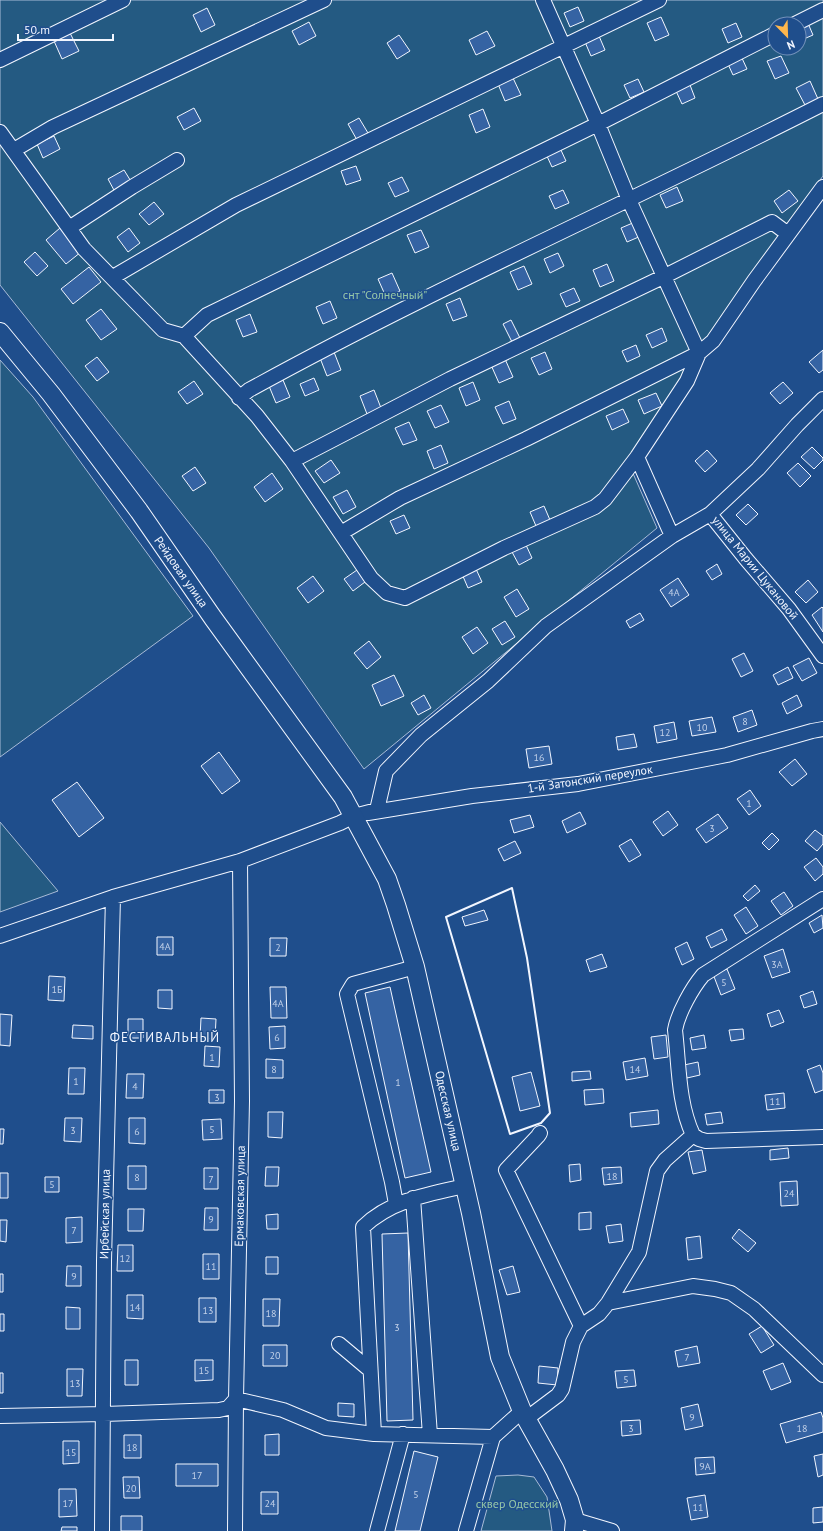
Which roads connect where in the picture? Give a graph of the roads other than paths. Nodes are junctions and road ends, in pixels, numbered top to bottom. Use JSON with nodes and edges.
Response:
{"nodes":[{"id":1,"x":123,"y":0,"type":"edge"},
{"id":2,"x":324,"y":0,"type":"edge"},
{"id":3,"x":543,"y":0,"type":"edge"},
{"id":4,"x":659,"y":0,"type":"edge"},
{"id":5,"x":823,"y":10,"type":"edge"},
{"id":6,"x":807,"y":18,"type":"edge"},
{"id":7,"x":767,"y":38,"type":"edge"},
{"id":8,"x":563,"y":47,"type":"junction"},
{"id":9,"x":0,"y":60,"type":"edge"},
{"id":10,"x":823,"y":104,"type":"edge"},
{"id":11,"x":598,"y":124,"type":"junction"},
{"id":12,"x":0,"y":132,"type":"edge"},
{"id":13,"x":14,"y":150,"type":"junction"},
{"id":14,"x":177,"y":160,"type":"dead end"},
{"id":15,"x":823,"y":187,"type":"edge"},
{"id":16,"x":629,"y":200,"type":"junction"},
{"id":17,"x":69,"y":228,"type":"junction"},
{"id":18,"x":788,"y":234,"type":"junction"},
{"id":19,"x":665,"y":276,"type":"junction"},
{"id":20,"x":112,"y":277,"type":"junction"},
{"id":21,"x":0,"y":332,"type":"edge"},
{"id":22,"x":184,"y":336,"type":"junction"},
{"id":23,"x":699,"y":353,"type":"junction"},
{"id":24,"x":239,"y":398,"type":"junction"},
{"id":25,"x":823,"y":399,"type":"edge"},
{"id":26,"x":637,"y":457,"type":"junction"},
{"id":27,"x":292,"y":461,"type":"junction"},
{"id":28,"x":710,"y":514,"type":"junction"},
{"id":29,"x":341,"y":533,"type":"junction"},
{"id":30,"x":672,"y":536,"type":"junction"},
{"id":31,"x":823,"y":656,"type":"edge"},
{"id":32,"x":823,"y":729,"type":"edge"},
{"id":33,"x":377,"y":810,"type":"junction"},
{"id":34,"x":354,"y":816,"type":"junction"},
{"id":35,"x":240,"y":861,"type":"junction"},
{"id":36,"x":113,"y":897,"type":"junction"},
{"id":37,"x":823,"y":899,"type":"edge"},
{"id":38,"x":0,"y":936,"type":"edge"},
{"id":39,"x":415,"y":967,"type":"junction"},
{"id":40,"x":540,"y":1133,"type":"dead end"},
{"id":41,"x":693,"y":1135,"type":"junction"},
{"id":42,"x":823,"y":1137,"type":"edge"},
{"id":43,"x":465,"y":1186,"type":"junction"},
{"id":44,"x":413,"y":1198,"type":"junction"},
{"id":45,"x":396,"y":1204,"type":"junction"},
{"id":46,"x":608,"y":1303,"type":"junction"},
{"id":47,"x":581,"y":1326,"type":"junction"},
{"id":48,"x":339,"y":1344,"type":"dead end"},
{"id":49,"x":370,"y":1370,"type":"junction"},
{"id":50,"x":823,"y":1375,"type":"edge"},
{"id":51,"x":236,"y":1399,"type":"junction"},
{"id":52,"x":104,"y":1414,"type":"junction"},
{"id":53,"x":524,"y":1415,"type":"junction"},
{"id":54,"x":0,"y":1416,"type":"edge"},
{"id":55,"x":374,"y":1434,"type":"junction"},
{"id":56,"x":403,"y":1434,"type":"junction"},
{"id":57,"x":430,"y":1435,"type":"junction"},
{"id":58,"x":493,"y":1437,"type":"junction"},
{"id":59,"x":574,"y":1526,"type":"edge"},
{"id":60,"x":102,"y":1531,"type":"edge"},
{"id":61,"x":235,"y":1531,"type":"edge"},
{"id":62,"x":377,"y":1531,"type":"edge"},
{"id":63,"x":466,"y":1531,"type":"edge"},
{"id":64,"x":612,"y":1531,"type":"edge"}],
"edges":[{"from":1,"to":9,"type":"street"},
{"from":2,"to":13,"type":"street"},
{"from":3,"to":8,"type":"street"},
{"from":4,"to":8,"type":"street"},
{"from":5,"to":6,"type":"street"},
{"from":7,"to":11,"type":"street"},
{"from":8,"to":11,"type":"street"},
{"from":8,"to":20,"type":"street"},
{"from":10,"to":16,"type":"street"},
{"from":11,"to":16,"type":"street"},
{"from":11,"to":22,"type":"street"},
{"from":12,"to":13,"type":"street"},
{"from":13,"to":17,"type":"street"},
{"from":14,"to":17,"type":"street"},
{"from":15,"to":18,"type":"street"},
{"from":16,"to":19,"type":"street"},
{"from":16,"to":24,"type":"street"},
{"from":17,"to":20,"type":"street"},
{"from":18,"to":19,"type":"street"},
{"from":18,"to":23,"type":"street"},
{"from":19,"to":23,"type":"street"},
{"from":19,"to":27,"type":"street"},
{"from":20,"to":22,"type":"street"},
{"from":21,"to":34,"type":"main road","name":"Рейдовая улица"},
{"from":22,"to":24,"type":"street"},
{"from":23,"to":26,"type":"street"},
{"from":23,"to":29,"type":"street"},
{"from":24,"to":27,"type":"street"},
{"from":25,"to":28,"type":"street","name":"улица Марии Цукановой"},
{"from":26,"to":29,"type":"street"},
{"from":26,"to":30,"type":"street"},
{"from":27,"to":29,"type":"street"},
{"from":28,"to":30,"type":"street"},
{"from":28,"to":31,"type":"street","name":"улица Марии Цукановой"},
{"from":30,"to":33,"type":"street"},
{"from":32,"to":33,"type":"street","name":"1-й Затонский переулок"},
{"from":33,"to":34,"type":"street","name":"1-й Затонский переулок"},
{"from":34,"to":35,"type":"street","name":"1-й Затонский переулок"},
{"from":34,"to":39,"type":"main road","name":"Одесская улица"},
{"from":35,"to":36,"type":"street","name":"1-й Затонский переулок"},
{"from":35,"to":51,"type":"street","name":"Ермаковская улица"},
{"from":36,"to":38,"type":"street","name":"1-й Затонский переулок"},
{"from":36,"to":52,"type":"street","name":"Ирбейская улица"},
{"from":37,"to":41,"type":"street"},
{"from":39,"to":43,"type":"main road","name":"Одесская улица"},
{"from":39,"to":45,"type":"street"},
{"from":40,"to":47,"type":"street"},
{"from":41,"to":42,"type":"street"},
{"from":41,"to":46,"type":"street"},
{"from":43,"to":44,"type":"street"},
{"from":43,"to":53,"type":"main road","name":"Одесская улица"},
{"from":44,"to":45,"type":"street"},
{"from":44,"to":57,"type":"street"},
{"from":45,"to":49,"type":"street"},
{"from":46,"to":47,"type":"street"},
{"from":46,"to":50,"type":"street"},
{"from":47,"to":53,"type":"street"},
{"from":48,"to":49,"type":"street"},
{"from":49,"to":55,"type":"street"},
{"from":51,"to":52,"type":"street"},
{"from":51,"to":55,"type":"street"},
{"from":51,"to":61,"type":"street","name":"Ермаковская улица"},
{"from":52,"to":54,"type":"street"},
{"from":52,"to":60,"type":"street","name":"Ирбейская улица"},
{"from":53,"to":58,"type":"street"},
{"from":53,"to":59,"type":"main road","name":"Одесская улица"},
{"from":55,"to":56,"type":"street"},
{"from":56,"to":57,"type":"street"},
{"from":56,"to":62,"type":"street"},
{"from":57,"to":58,"type":"street"},
{"from":58,"to":63,"type":"street"},
{"from":59,"to":64,"type":"street"}]}
